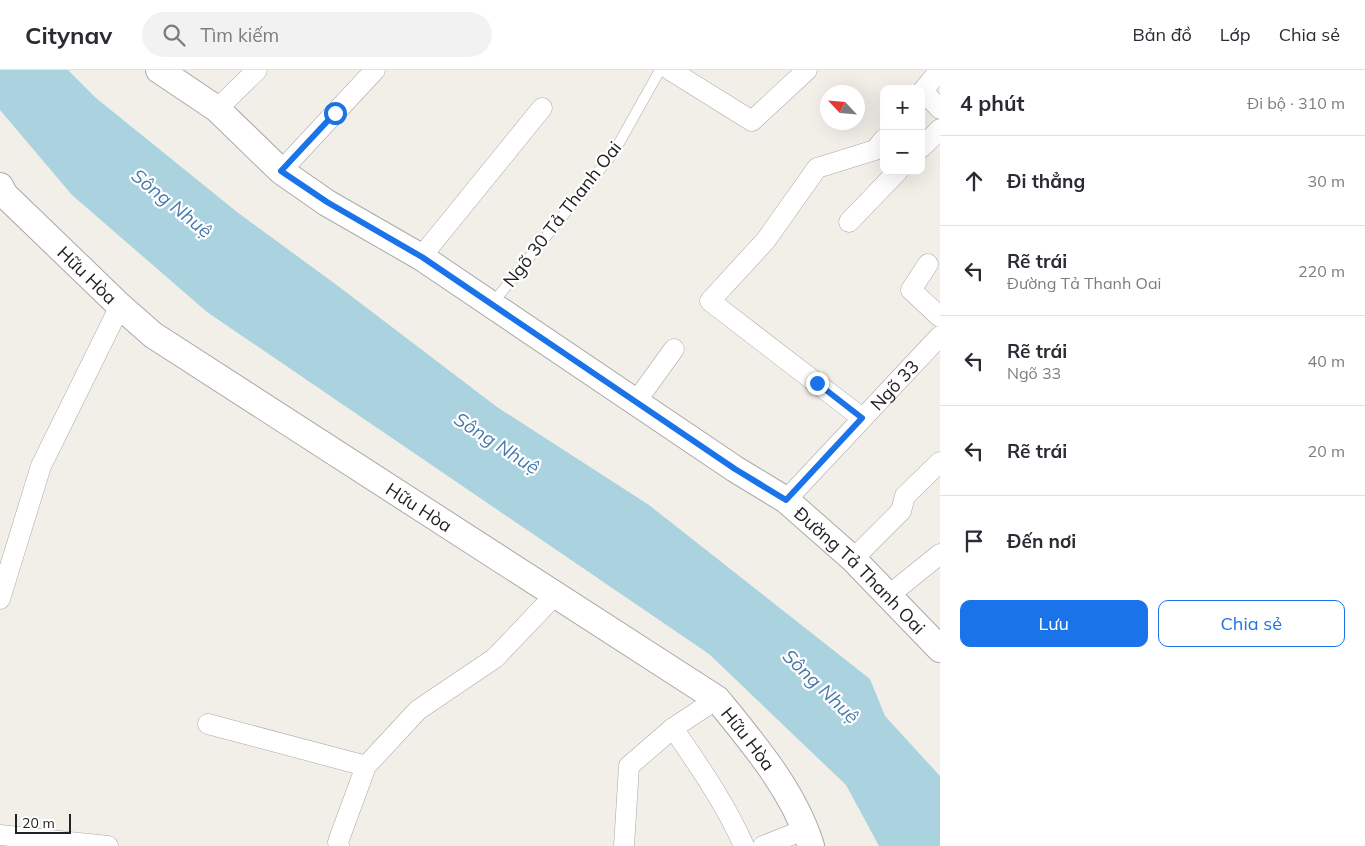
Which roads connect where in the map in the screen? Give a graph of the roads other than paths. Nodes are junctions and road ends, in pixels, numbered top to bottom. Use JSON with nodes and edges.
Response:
{"nodes":[{"id":1,"x":159,"y":70,"type":"edge"},
{"id":2,"x":257,"y":70,"type":"edge"},
{"id":3,"x":375,"y":70,"type":"edge"},
{"id":4,"x":660,"y":70,"type":"edge"},
{"id":5,"x":670,"y":70,"type":"edge"},
{"id":6,"x":807,"y":70,"type":"edge"},
{"id":7,"x":926,"y":87,"type":"edge"},
{"id":8,"x":542,"y":108,"type":"dead end"},
{"id":9,"x":218,"y":109,"type":"junction"},
{"id":10,"x":940,"y":109,"type":"edge"},
{"id":11,"x":940,"y":128,"type":"edge"},
{"id":12,"x":880,"y":144,"type":"edge"},
{"id":13,"x":925,"y":144,"type":"edge"},
{"id":14,"x":281,"y":171,"type":"junction"},
{"id":15,"x":894,"y":175,"type":"edge"},
{"id":16,"x":2,"y":193,"type":"edge"},
{"id":17,"x":849,"y":222,"type":"dead end"},
{"id":18,"x":422,"y":257,"type":"junction"},
{"id":19,"x":928,"y":264,"type":"dead end"},
{"id":20,"x":491,"y":305,"type":"junction"},
{"id":21,"x":120,"y":306,"type":"junction"},
{"id":22,"x":940,"y":317,"type":"edge"},
{"id":23,"x":940,"y":336,"type":"edge"},
{"id":24,"x":674,"y":349,"type":"dead end"},
{"id":25,"x":636,"y":403,"type":"junction"},
{"id":26,"x":862,"y":418,"type":"junction"},
{"id":27,"x":940,"y":462,"type":"edge"},
{"id":28,"x":786,"y":500,"type":"junction"},
{"id":29,"x":940,"y":554,"type":"edge"},
{"id":30,"x":853,"y":559,"type":"junction"},
{"id":31,"x":555,"y":595,"type":"junction"},
{"id":32,"x":888,"y":596,"type":"junction"},
{"id":33,"x":0,"y":599,"type":"edge"},
{"id":34,"x":940,"y":649,"type":"edge"},
{"id":35,"x":716,"y":699,"type":"junction"},
{"id":36,"x":208,"y":724,"type":"dead end"},
{"id":37,"x":673,"y":728,"type":"junction"},
{"id":38,"x":366,"y":766,"type":"junction"},
{"id":39,"x":0,"y":835,"type":"edge"},
{"id":40,"x":808,"y":838,"type":"edge"},
{"id":41,"x":108,"y":846,"type":"edge"},
{"id":42,"x":339,"y":846,"type":"edge"},
{"id":43,"x":624,"y":846,"type":"edge"},
{"id":44,"x":744,"y":846,"type":"edge"},
{"id":45,"x":763,"y":846,"type":"edge"}],
"edges":[{"from":1,"to":9,"type":"street","name":"Đường Tả Thanh Oai"},
{"from":2,"to":9,"type":"street"},
{"from":3,"to":14,"type":"street"},
{"from":4,"to":20,"type":"lane","name":"Ngõ 30 Tả Thanh Oai"},
{"from":5,"to":6,"type":"street"},
{"from":7,"to":10,"type":"street"},
{"from":8,"to":18,"type":"street"},
{"from":9,"to":14,"type":"street","name":"Đường Tả Thanh Oai"},
{"from":11,"to":13,"type":"street"},
{"from":12,"to":26,"type":"street"},
{"from":14,"to":18,"type":"street","name":"Đường Tả Thanh Oai"},
{"from":15,"to":17,"type":"street"},
{"from":16,"to":21,"type":"street","name":"Hữu Hòa"},
{"from":18,"to":20,"type":"street","name":"Đường Tả Thanh Oai"},
{"from":19,"to":22,"type":"street"},
{"from":20,"to":25,"type":"street","name":"Đường Tả Thanh Oai"},
{"from":21,"to":31,"type":"street","name":"Hữu Hòa"},
{"from":21,"to":33,"type":"street"},
{"from":23,"to":26,"type":"street","name":"Ngõ 33"},
{"from":24,"to":25,"type":"street"},
{"from":25,"to":28,"type":"street","name":"Đường Tả Thanh Oai"},
{"from":26,"to":28,"type":"street","name":"Ngõ 33"},
{"from":27,"to":30,"type":"street"},
{"from":28,"to":30,"type":"street","name":"Đường Tả Thanh Oai"},
{"from":29,"to":32,"type":"street"},
{"from":30,"to":32,"type":"street","name":"Đường Tả Thanh Oai"},
{"from":31,"to":35,"type":"street","name":"Hữu Hòa"},
{"from":31,"to":38,"type":"street"},
{"from":32,"to":34,"type":"street","name":"Đường Tả Thanh Oai"},
{"from":35,"to":37,"type":"street"},
{"from":35,"to":40,"type":"street","name":"Hữu Hòa"},
{"from":36,"to":38,"type":"street"},
{"from":37,"to":43,"type":"street"},
{"from":37,"to":44,"type":"street"},
{"from":38,"to":42,"type":"street"},
{"from":39,"to":41,"type":"street"},
{"from":40,"to":45,"type":"street"}]}
